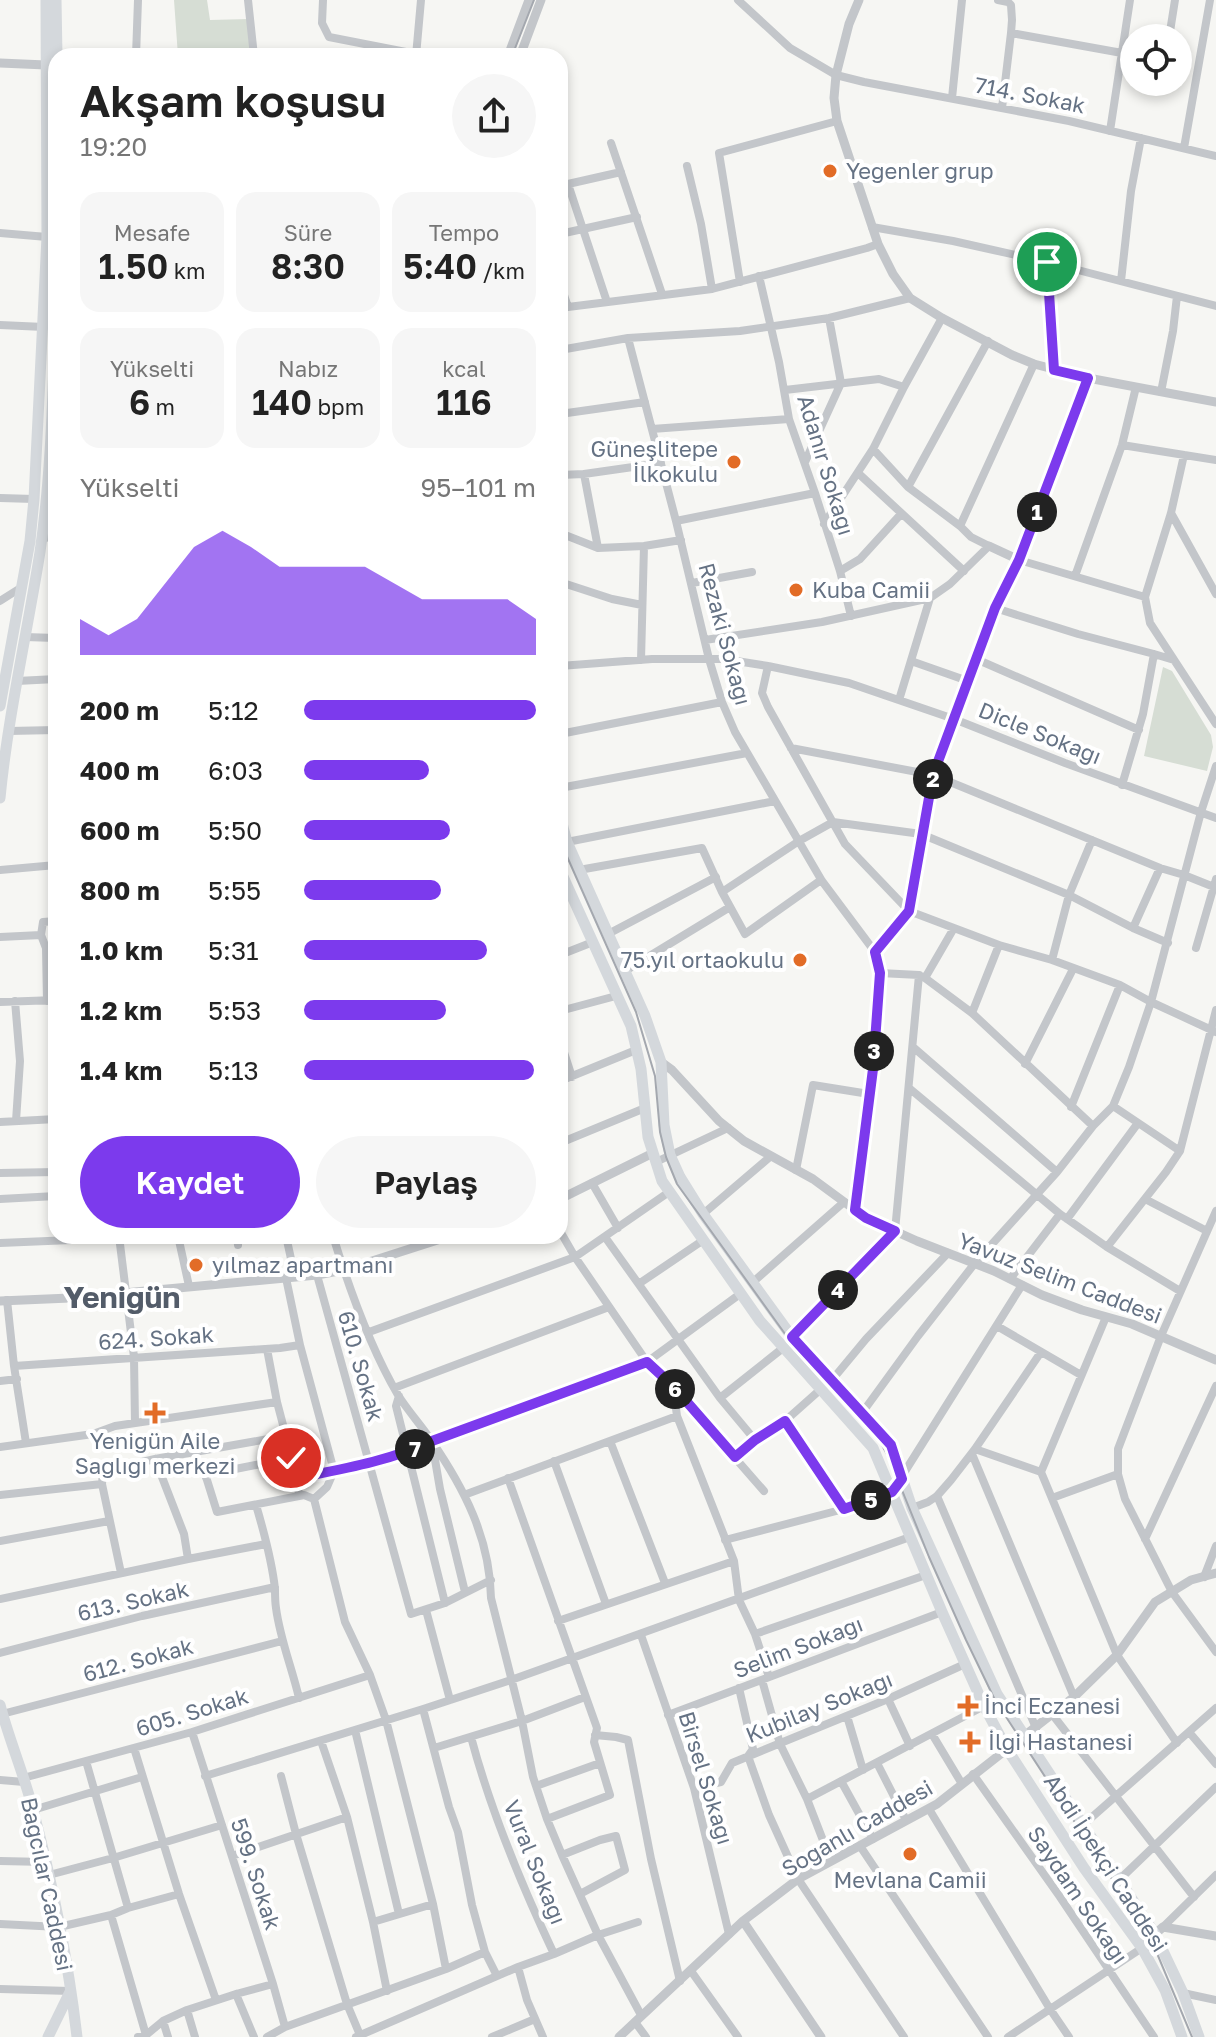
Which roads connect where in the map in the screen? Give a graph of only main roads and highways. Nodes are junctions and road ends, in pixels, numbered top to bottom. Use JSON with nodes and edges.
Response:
{"nodes":[{"id":1,"x":46,"y":0,"type":"edge"},
{"id":2,"x":56,"y":0,"type":"edge"},
{"id":3,"x":50,"y":48,"type":"edge"},
{"id":4,"x":57,"y":48,"type":"edge"},
{"id":5,"x":48,"y":194,"type":"edge"},
{"id":6,"x":48,"y":488,"type":"edge"},
{"id":7,"x":0,"y":706,"type":"edge"},
{"id":8,"x":0,"y":798,"type":"edge"},
{"id":9,"x":568,"y":844,"type":"edge"},
{"id":10,"x":568,"y":888,"type":"edge"},
{"id":11,"x":1,"y":1712,"type":"edge"},
{"id":12,"x":70,"y":1991,"type":"junction"},
{"id":13,"x":55,"y":2023,"type":"junction"},
{"id":14,"x":76,"y":2032,"type":"edge"},
{"id":15,"x":48,"y":2037,"type":"edge"},
{"id":16,"x":1182,"y":2037,"type":"edge"},
{"id":17,"x":1199,"y":2037,"type":"edge"}],
"edges":[{"from":1,"to":3,"type":"main road"},
{"from":2,"to":4,"type":"main road"},
{"from":5,"to":7,"type":"main road"},
{"from":6,"to":8,"type":"main road"},
{"from":9,"to":17,"type":"main road","name":"Abdi İpekçi Caddesi"},
{"from":10,"to":16,"type":"main road","name":"Abdi İpekçi Caddesi"},
{"from":11,"to":12,"type":"main road","name":"Bağcılar Caddesi"},
{"from":12,"to":13,"type":"main road"},
{"from":12,"to":14,"type":"main road","name":"Bağcılar Caddesi"},
{"from":13,"to":14,"type":"main road"},
{"from":13,"to":15,"type":"main road"}]}
